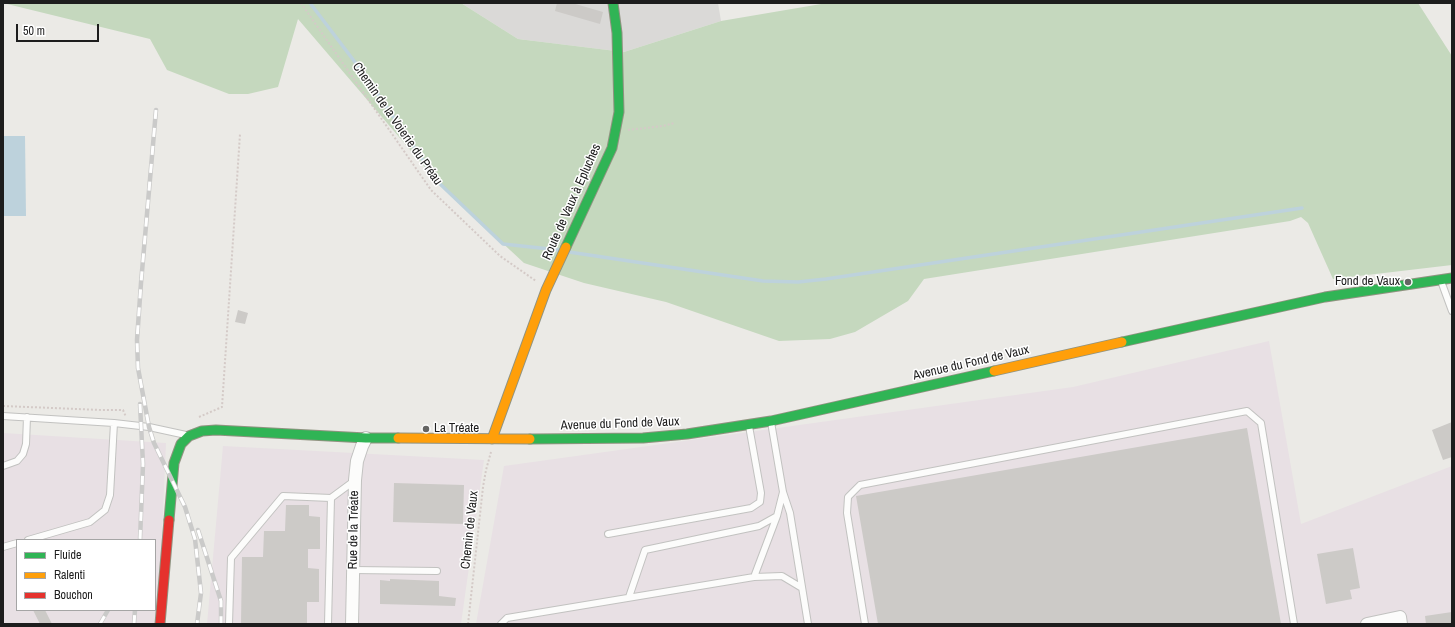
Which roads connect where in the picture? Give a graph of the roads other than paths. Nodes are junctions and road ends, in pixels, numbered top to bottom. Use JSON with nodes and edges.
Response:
{"nodes":[{"id":1,"x":613,"y":3,"type":"edge"},
{"id":2,"x":1452,"y":278,"type":"edge"},
{"id":3,"x":1440,"y":280,"type":"junction"},
{"id":4,"x":1452,"y":311,"type":"edge"},
{"id":5,"x":3,"y":416,"type":"edge"},
{"id":6,"x":27,"y":417,"type":"junction"},
{"id":7,"x":771,"y":421,"type":"junction"},
{"id":8,"x":114,"y":423,"type":"junction"},
{"id":9,"x":748,"y":424,"type":"junction"},
{"id":10,"x":189,"y":436,"type":"junction"},
{"id":11,"x":366,"y":438,"type":"junction"},
{"id":12,"x":492,"y":439,"type":"junction"},
{"id":13,"x":3,"y":466,"type":"edge"},
{"id":14,"x":355,"y":480,"type":"junction"},
{"id":15,"x":784,"y":492,"type":"junction"},
{"id":16,"x":331,"y":498,"type":"junction"},
{"id":17,"x":777,"y":516,"type":"junction"},
{"id":18,"x":608,"y":534,"type":"dead end"},
{"id":19,"x":31,"y":539,"type":"edge"},
{"id":20,"x":16,"y":543,"type":"edge"},
{"id":21,"x":3,"y":547,"type":"edge"},
{"id":22,"x":353,"y":570,"type":"junction"},
{"id":23,"x":437,"y":571,"type":"dead end"},
{"id":24,"x":754,"y":577,"type":"junction"},
{"id":25,"x":802,"y":588,"type":"junction"},
{"id":26,"x":629,"y":597,"type":"junction"},
{"id":27,"x":160,"y":624,"type":"edge"},
{"id":28,"x":229,"y":624,"type":"edge"},
{"id":29,"x":328,"y":624,"type":"edge"},
{"id":30,"x":352,"y":624,"type":"edge"},
{"id":31,"x":501,"y":624,"type":"edge"},
{"id":32,"x":808,"y":624,"type":"edge"},
{"id":33,"x":865,"y":624,"type":"edge"},
{"id":34,"x":1294,"y":624,"type":"edge"},
{"id":35,"x":1367,"y":624,"type":"edge"},
{"id":36,"x":1401,"y":624,"type":"edge"}],
"edges":[{"from":1,"to":12,"type":"street","name":"Route de Vaux à Epluches"},
{"from":2,"to":3,"type":"street","name":"Avenue du Fond de Vaux"},
{"from":3,"to":4,"type":"lane"},
{"from":3,"to":7,"type":"street","name":"Avenue du Fond de Vaux"},
{"from":5,"to":6,"type":"lane"},
{"from":6,"to":8,"type":"lane"},
{"from":6,"to":13,"type":"lane"},
{"from":7,"to":9,"type":"street","name":"Avenue du Fond de Vaux"},
{"from":7,"to":15,"type":"lane"},
{"from":8,"to":10,"type":"lane"},
{"from":8,"to":19,"type":"lane"},
{"from":9,"to":12,"type":"street","name":"Avenue du Fond de Vaux"},
{"from":9,"to":18,"type":"lane"},
{"from":10,"to":11,"type":"street","name":"Avenue du Fond de Vaux"},
{"from":10,"to":27,"type":"street"},
{"from":11,"to":12,"type":"street","name":"Avenue du Fond de Vaux"},
{"from":11,"to":14,"type":"street","name":"Rue de la Tréate"},
{"from":14,"to":16,"type":"lane"},
{"from":14,"to":22,"type":"street","name":"Rue de la Tréate"},
{"from":15,"to":17,"type":"lane"},
{"from":15,"to":25,"type":"lane"},
{"from":16,"to":28,"type":"lane"},
{"from":16,"to":29,"type":"lane"},
{"from":17,"to":24,"type":"lane"},
{"from":17,"to":26,"type":"lane"},
{"from":20,"to":21,"type":"lane"},
{"from":22,"to":23,"type":"lane"},
{"from":22,"to":30,"type":"street","name":"Rue de la Tréate"},
{"from":24,"to":25,"type":"lane"},
{"from":24,"to":26,"type":"lane"},
{"from":25,"to":32,"type":"lane"},
{"from":26,"to":31,"type":"lane"},
{"from":33,"to":34,"type":"lane"},
{"from":35,"to":36,"type":"street"}]}
